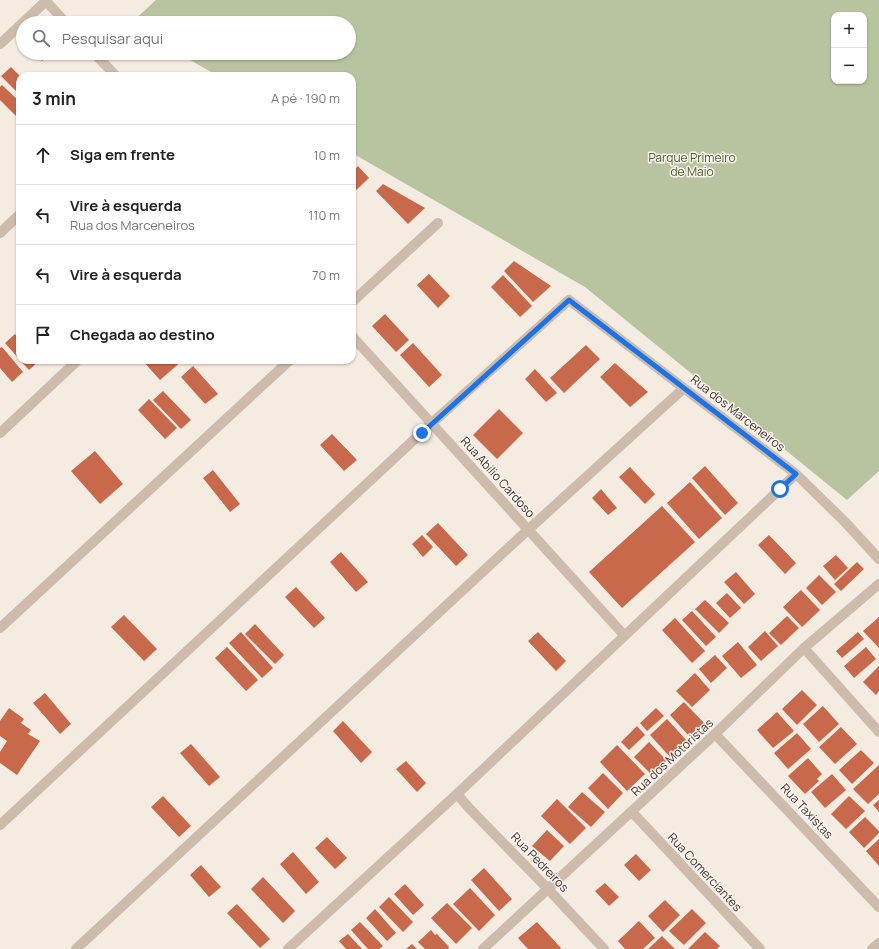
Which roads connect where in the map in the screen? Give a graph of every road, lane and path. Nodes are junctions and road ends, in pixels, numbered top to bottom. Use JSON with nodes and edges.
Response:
{"nodes":[{"id":1,"x":46,"y":0,"type":"edge"},
{"id":2,"x":29,"y":16,"type":"edge"},
{"id":3,"x":60,"y":16,"type":"edge"},
{"id":4,"x":16,"y":29,"type":"edge"},
{"id":5,"x":0,"y":44,"type":"edge"},
{"id":6,"x":101,"y":60,"type":"edge"},
{"id":7,"x":112,"y":72,"type":"edge"},
{"id":8,"x":16,"y":218,"type":"edge"},
{"id":9,"x":438,"y":223,"type":"dead end"},
{"id":10,"x":0,"y":233,"type":"edge"},
{"id":11,"x":356,"y":298,"type":"edge"},
{"id":12,"x":356,"y":340,"type":"edge"},
{"id":13,"x":74,"y":364,"type":"edge"},
{"id":14,"x":286,"y":364,"type":"edge"},
{"id":15,"x":684,"y":388,"type":"junction"},
{"id":16,"x":432,"y":424,"type":"junction"},
{"id":17,"x":0,"y":433,"type":"edge"},
{"id":18,"x":796,"y":474,"type":"junction"},
{"id":19,"x":528,"y":530,"type":"junction"},
{"id":20,"x":879,"y":559,"type":"edge"},
{"id":21,"x":879,"y":584,"type":"edge"},
{"id":22,"x":0,"y":628,"type":"edge"},
{"id":23,"x":624,"y":635,"type":"junction"},
{"id":24,"x":804,"y":648,"type":"junction"},
{"id":25,"x":879,"y":732,"type":"edge"},
{"id":26,"x":715,"y":734,"type":"junction"},
{"id":27,"x":457,"y":794,"type":"junction"},
{"id":28,"x":632,"y":812,"type":"junction"},
{"id":29,"x":0,"y":825,"type":"edge"},
{"id":30,"x":548,"y":889,"type":"junction"},
{"id":31,"x":879,"y":907,"type":"edge"},
{"id":32,"x":879,"y":943,"type":"edge"},
{"id":33,"x":76,"y":949,"type":"edge"},
{"id":34,"x":288,"y":949,"type":"edge"},
{"id":35,"x":483,"y":949,"type":"edge"},
{"id":36,"x":604,"y":949,"type":"edge"},
{"id":37,"x":760,"y":949,"type":"edge"},
{"id":38,"x":872,"y":949,"type":"edge"}],
"edges":[{"from":1,"to":2,"type":"street"},
{"from":1,"to":3,"type":"street"},
{"from":4,"to":5,"type":"street"},
{"from":6,"to":7,"type":"street"},
{"from":8,"to":10,"type":"street"},
{"from":9,"to":11,"type":"street"},
{"from":12,"to":16,"type":"street","name":"Rua Abilio Cardoso"},
{"from":13,"to":17,"type":"street"},
{"from":14,"to":22,"type":"street"},
{"from":15,"to":16,"type":"street","name":"Rua dos Marceneiros"},
{"from":15,"to":18,"type":"street","name":"Rua dos Marceneiros"},
{"from":15,"to":19,"type":"street"},
{"from":16,"to":19,"type":"street","name":"Rua Abilio Cardoso"},
{"from":16,"to":29,"type":"street"},
{"from":18,"to":20,"type":"street","name":"Rua dos Marceneiros"},
{"from":18,"to":23,"type":"street"},
{"from":19,"to":23,"type":"street","name":"Rua Abilio Cardoso"},
{"from":19,"to":33,"type":"street"},
{"from":21,"to":24,"type":"street","name":"Rua dos Motoristas"},
{"from":23,"to":27,"type":"street"},
{"from":24,"to":25,"type":"street"},
{"from":24,"to":26,"type":"street","name":"Rua dos Motoristas"},
{"from":26,"to":28,"type":"street","name":"Rua dos Motoristas"},
{"from":26,"to":31,"type":"street","name":"Rua Taxistas"},
{"from":27,"to":30,"type":"street","name":"Rua Pedreiros"},
{"from":27,"to":34,"type":"street"},
{"from":28,"to":30,"type":"street","name":"Rua dos Motoristas"},
{"from":28,"to":37,"type":"street","name":"Rua Comerciantes"},
{"from":30,"to":35,"type":"street","name":"Rua dos Motoristas"},
{"from":30,"to":36,"type":"street","name":"Rua Pedreiros"},
{"from":32,"to":38,"type":"street"}]}
